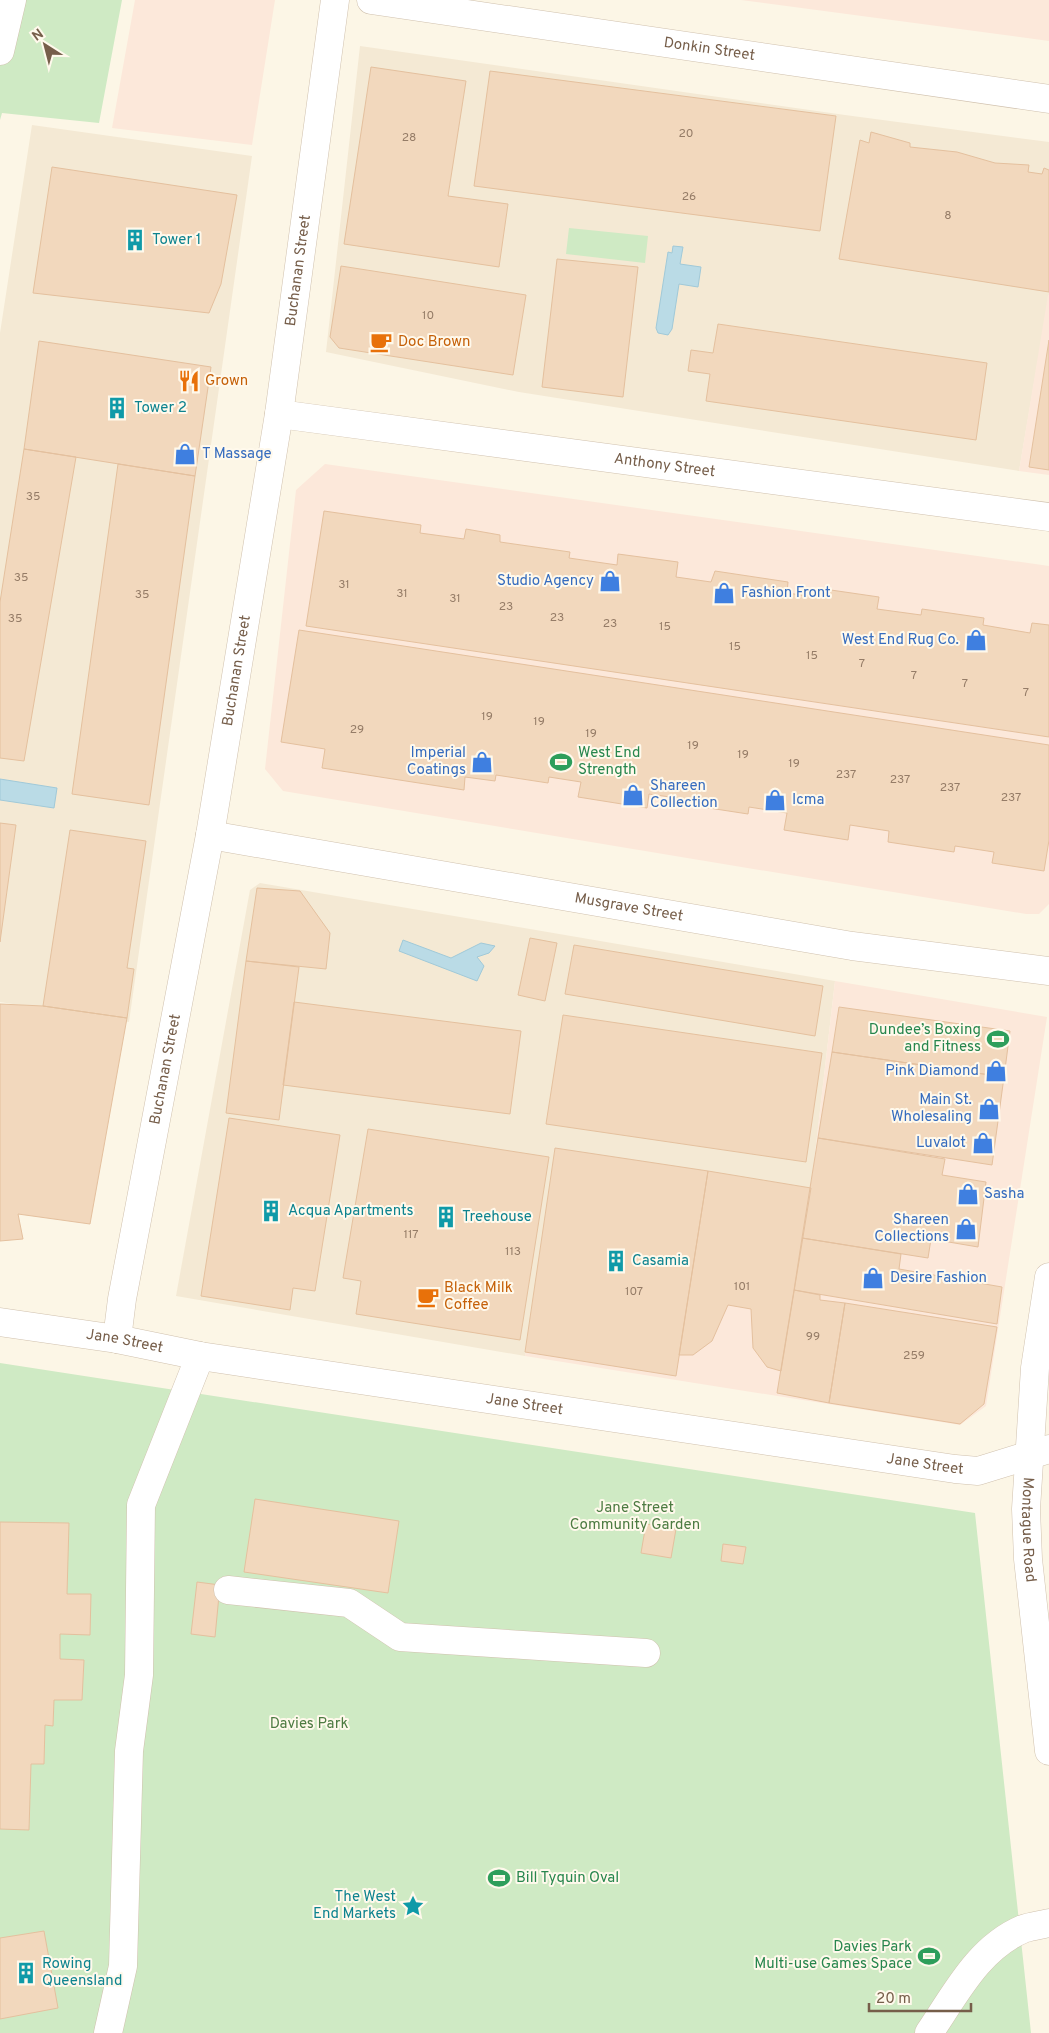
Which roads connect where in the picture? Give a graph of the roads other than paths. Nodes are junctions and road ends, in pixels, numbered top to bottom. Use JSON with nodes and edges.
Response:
{"nodes":[{"id":1,"x":12,"y":0,"type":"edge"},
{"id":2,"x":336,"y":0,"type":"edge"},
{"id":3,"x":372,"y":0,"type":"edge"},
{"id":4,"x":0,"y":51,"type":"edge"},
{"id":5,"x":1049,"y":99,"type":"edge"},
{"id":6,"x":279,"y":414,"type":"junction"},
{"id":7,"x":1049,"y":517,"type":"edge"},
{"id":8,"x":210,"y":835,"type":"junction"},
{"id":9,"x":1049,"y":971,"type":"edge"},
{"id":10,"x":1049,"y":1277,"type":"edge"},
{"id":11,"x":0,"y":1322,"type":"edge"},
{"id":12,"x":118,"y":1339,"type":"junction"},
{"id":13,"x":200,"y":1356,"type":"junction"},
{"id":14,"x":1039,"y":1453,"type":"edge"},
{"id":15,"x":228,"y":1590,"type":"dead end"},
{"id":16,"x":646,"y":1653,"type":"dead end"},
{"id":17,"x":1049,"y":1751,"type":"edge"},
{"id":18,"x":1049,"y":1923,"type":"edge"},
{"id":19,"x":108,"y":2033,"type":"edge"},
{"id":20,"x":929,"y":2033,"type":"edge"}],
"edges":[{"from":1,"to":4,"type":"street"},
{"from":2,"to":6,"type":"street","name":"Buchanan Street"},
{"from":3,"to":5,"type":"street","name":"Donkin Street"},
{"from":6,"to":7,"type":"street","name":"Anthony Street"},
{"from":6,"to":8,"type":"street","name":"Buchanan Street"},
{"from":8,"to":9,"type":"street","name":"Musgrave Street"},
{"from":8,"to":12,"type":"street","name":"Buchanan Street"},
{"from":10,"to":14,"type":"street","name":"Montague Road"},
{"from":11,"to":12,"type":"street","name":"Jane Street"},
{"from":12,"to":13,"type":"street","name":"Jane Street"},
{"from":13,"to":14,"type":"street","name":"Jane Street"},
{"from":13,"to":19,"type":"street"},
{"from":14,"to":17,"type":"street","name":"Montague Road"},
{"from":15,"to":16,"type":"street"},
{"from":18,"to":20,"type":"street"}]}
